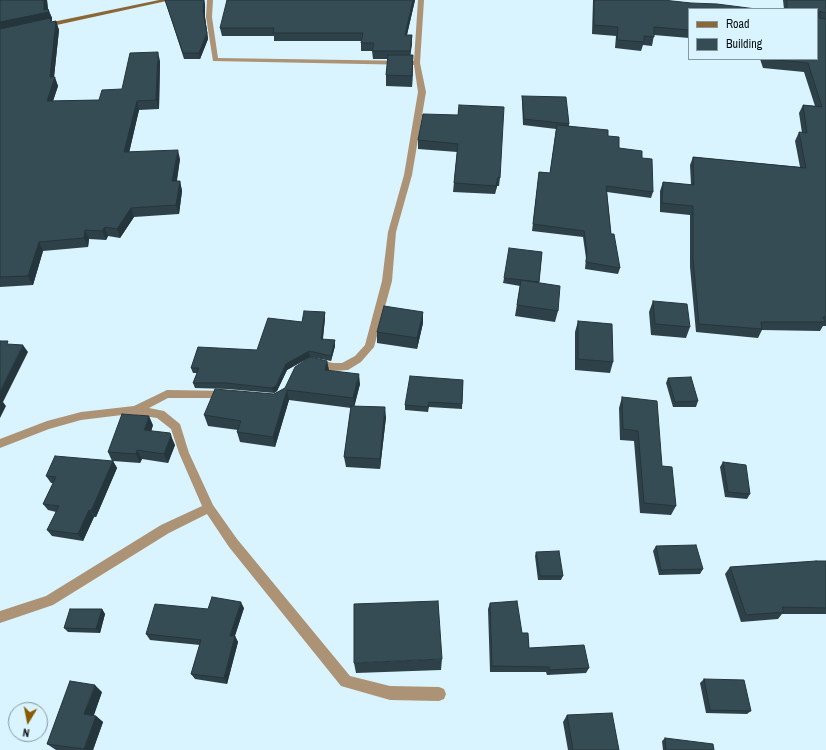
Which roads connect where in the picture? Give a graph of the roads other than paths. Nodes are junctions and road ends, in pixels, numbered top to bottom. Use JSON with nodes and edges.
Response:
{"nodes":[{"id":1,"x":168,"y":0,"type":"edge"},
{"id":2,"x":210,"y":0,"type":"edge"},
{"id":3,"x":421,"y":0,"type":"edge"},
{"id":4,"x":38,"y":27,"type":"edge"},
{"id":5,"x":417,"y":63,"type":"junction"},
{"id":6,"x":304,"y":366,"type":"edge"},
{"id":7,"x":234,"y":395,"type":"edge"},
{"id":8,"x":135,"y":410,"type":"junction"},
{"id":9,"x":0,"y":444,"type":"edge"},
{"id":10,"x":209,"y":508,"type":"junction"},
{"id":11,"x":0,"y":618,"type":"edge"},
{"id":12,"x":439,"y":694,"type":"dead end"}],
"edges":[{"from":1,"to":4,"type":"main road"},
{"from":2,"to":5,"type":"street"},
{"from":3,"to":5,"type":"street"},
{"from":5,"to":6,"type":"street"},
{"from":7,"to":8,"type":"street"},
{"from":8,"to":9,"type":"street"},
{"from":8,"to":10,"type":"street"},
{"from":10,"to":11,"type":"street"},
{"from":10,"to":12,"type":"street"}]}
